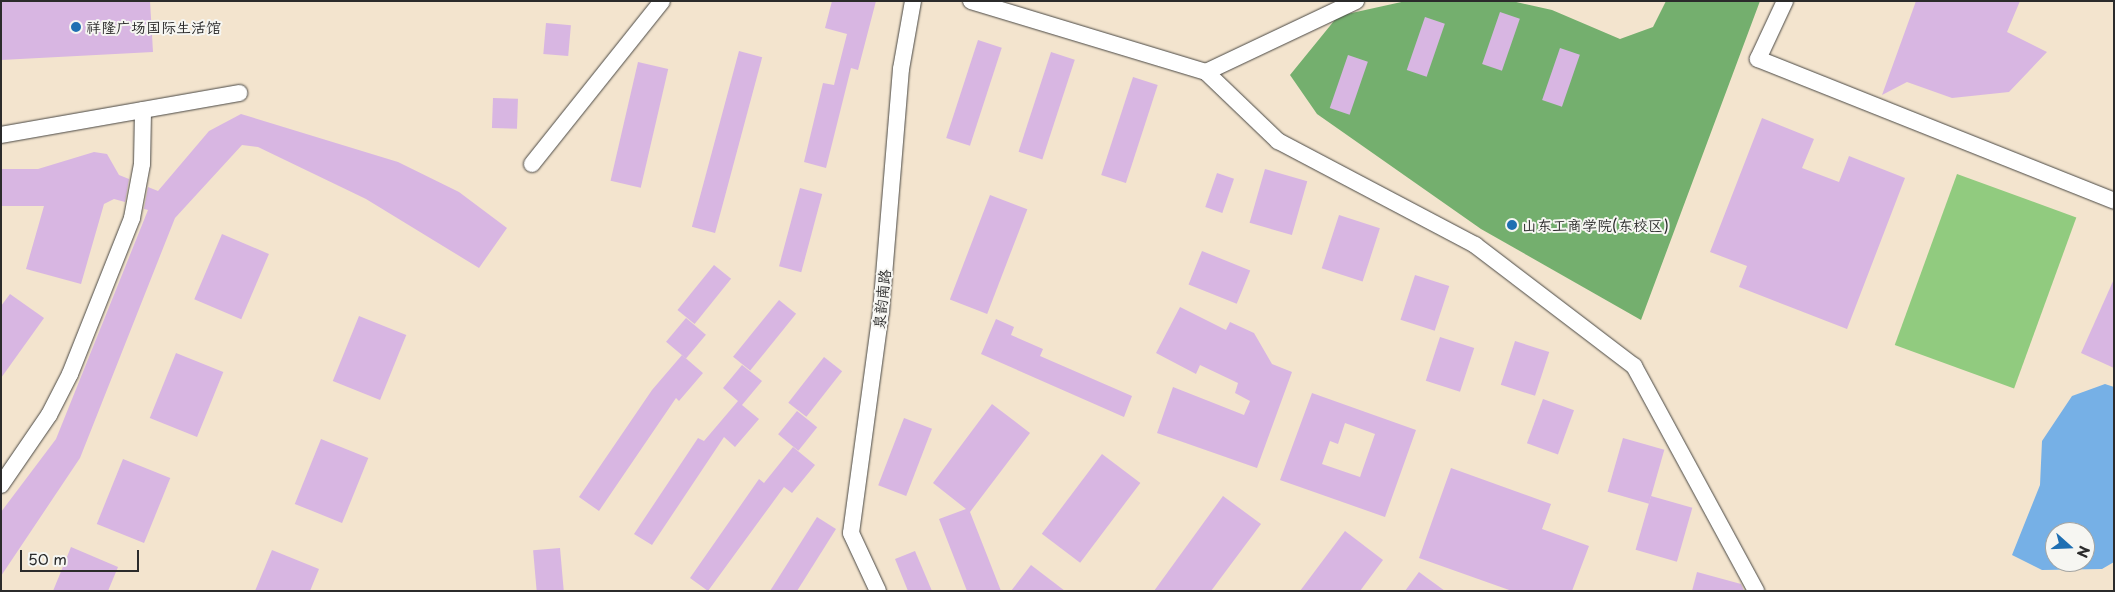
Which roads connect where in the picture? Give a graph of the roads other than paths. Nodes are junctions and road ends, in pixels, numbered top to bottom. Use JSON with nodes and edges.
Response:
{"nodes":[{"id":1,"x":662,"y":1,"type":"edge"},
{"id":2,"x":914,"y":1,"type":"edge"},
{"id":3,"x":971,"y":1,"type":"edge"},
{"id":4,"x":1356,"y":1,"type":"edge"},
{"id":5,"x":1785,"y":1,"type":"edge"},
{"id":6,"x":1206,"y":72,"type":"junction"},
{"id":7,"x":239,"y":93,"type":"dead end"},
{"id":8,"x":143,"y":110,"type":"junction"},
{"id":9,"x":1,"y":135,"type":"edge"},
{"id":10,"x":532,"y":164,"type":"dead end"},
{"id":11,"x":2114,"y":202,"type":"edge"},
{"id":12,"x":1,"y":485,"type":"edge"},
{"id":13,"x":878,"y":591,"type":"edge"},
{"id":14,"x":1756,"y":591,"type":"edge"}],
"edges":[{"from":1,"to":10,"type":"street"},
{"from":2,"to":13,"type":"street","name":"泉韵南路"},
{"from":3,"to":6,"type":"street"},
{"from":4,"to":6,"type":"street"},
{"from":5,"to":11,"type":"street"},
{"from":6,"to":14,"type":"street"},
{"from":7,"to":8,"type":"street"},
{"from":8,"to":9,"type":"street"},
{"from":8,"to":12,"type":"street"}]}
